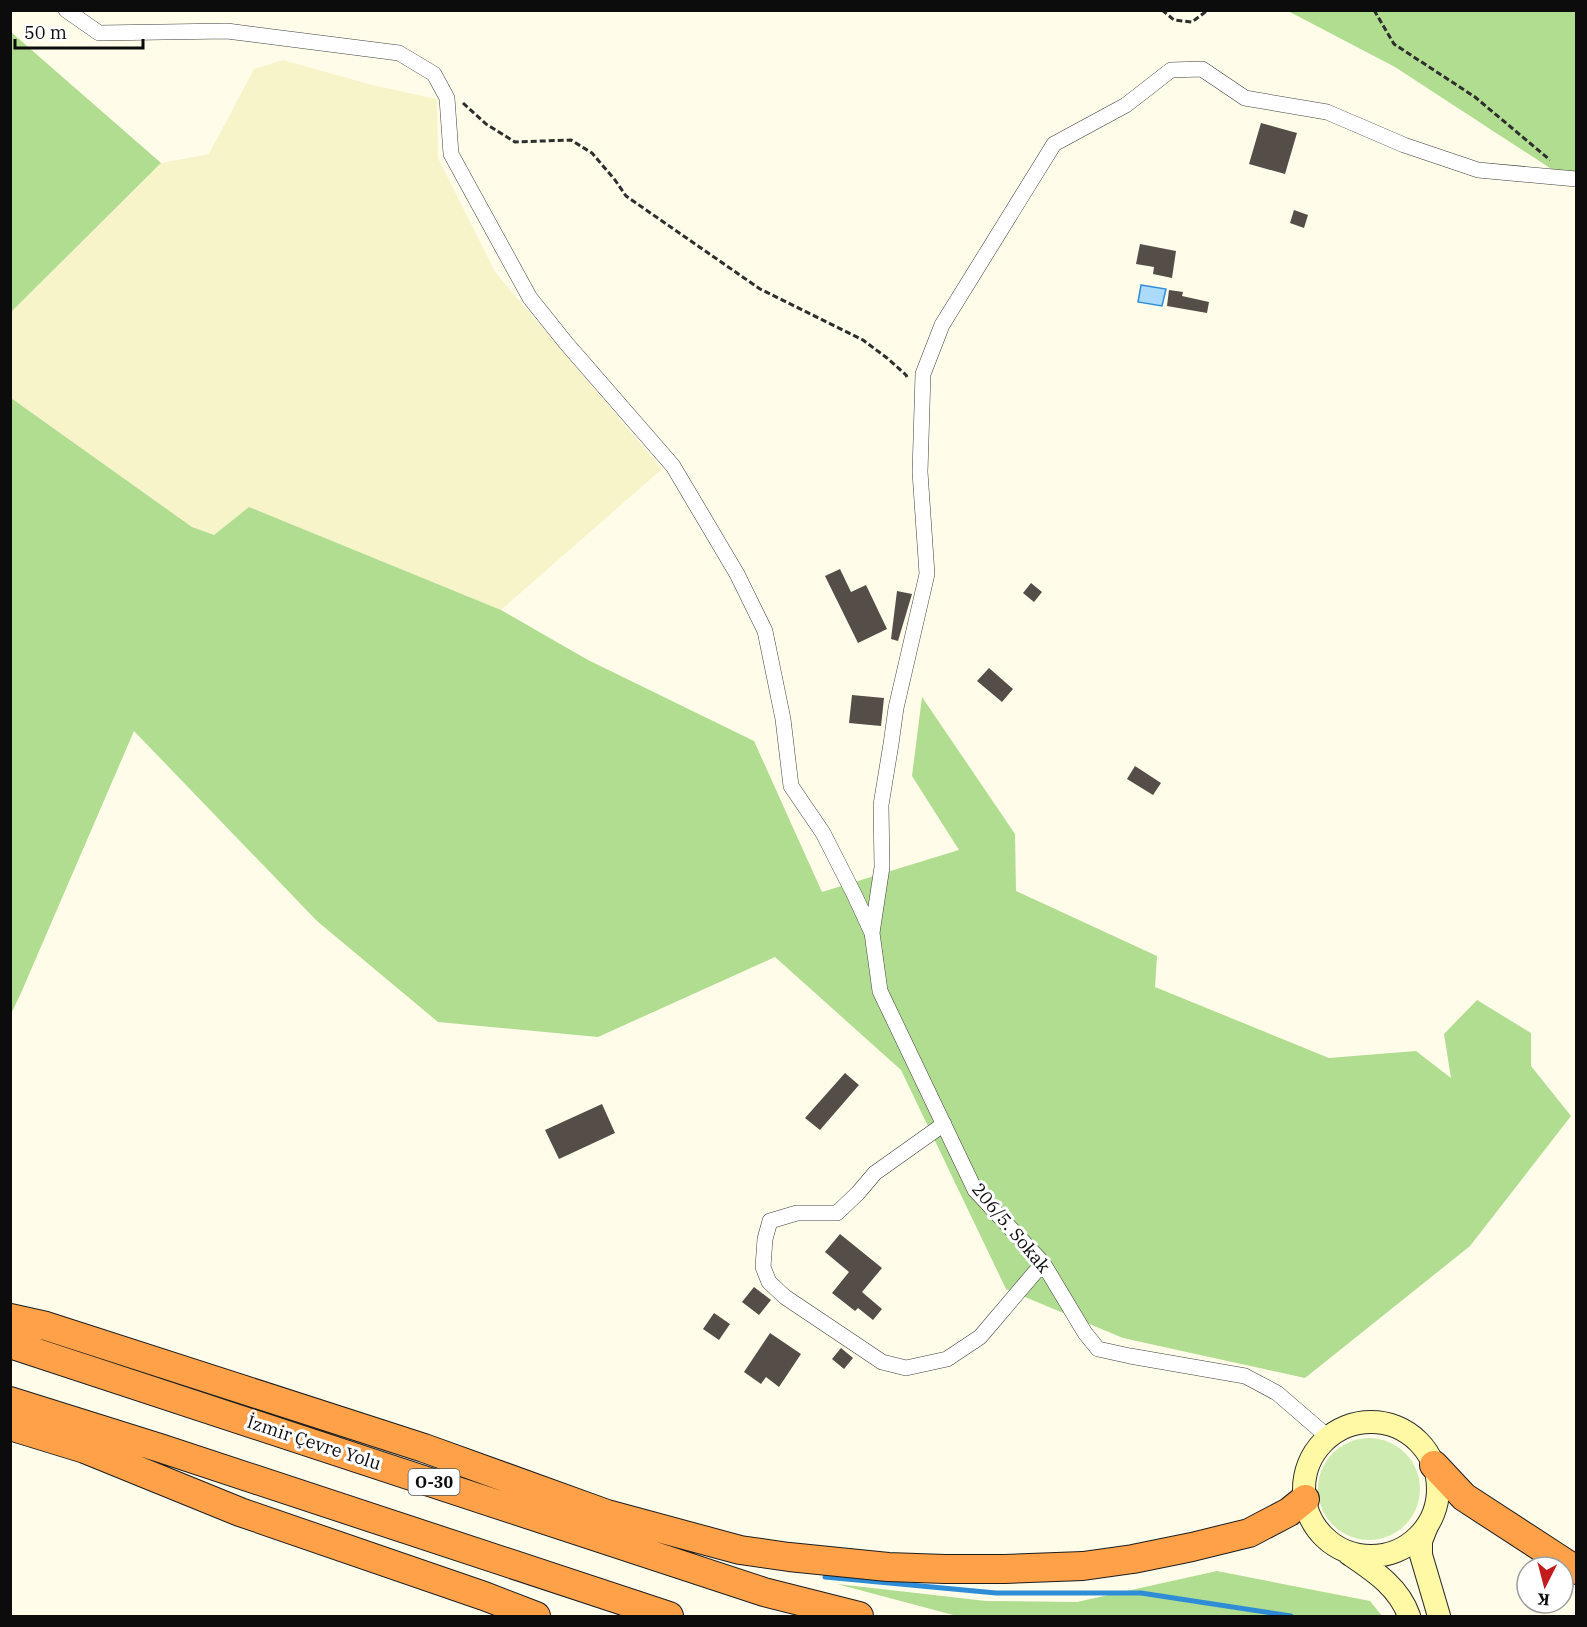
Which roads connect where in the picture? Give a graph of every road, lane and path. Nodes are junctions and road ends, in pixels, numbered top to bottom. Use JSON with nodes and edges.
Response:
{"nodes":[{"id":1,"x":66,"y":10,"type":"edge"},
{"id":2,"x":1162,"y":10,"type":"edge"},
{"id":3,"x":1208,"y":10,"type":"edge"},
{"id":4,"x":1374,"y":10,"type":"edge"},
{"id":5,"x":438,"y":81,"type":"junction"},
{"id":6,"x":1575,"y":178,"type":"edge"},
{"id":7,"x":909,"y":386,"type":"dead end"},
{"id":8,"x":872,"y":933,"type":"junction"},
{"id":9,"x":944,"y":1124,"type":"junction"},
{"id":10,"x":1042,"y":1263,"type":"junction"},
{"id":11,"x":10,"y":1318,"type":"edge"},
{"id":12,"x":10,"y":1344,"type":"edge"},
{"id":13,"x":10,"y":1401,"type":"edge"},
{"id":14,"x":10,"y":1426,"type":"edge"},
{"id":15,"x":1328,"y":1437,"type":"junction"},
{"id":16,"x":1434,"y":1466,"type":"junction"},
{"id":17,"x":1305,"y":1499,"type":"junction"},
{"id":18,"x":1427,"y":1526,"type":"junction"},
{"id":19,"x":1333,"y":1544,"type":"junction"},
{"id":20,"x":1576,"y":1570,"type":"edge"},
{"id":21,"x":536,"y":1617,"type":"edge"},
{"id":22,"x":669,"y":1617,"type":"edge"},
{"id":23,"x":859,"y":1617,"type":"edge"},
{"id":24,"x":1409,"y":1617,"type":"edge"},
{"id":25,"x":1439,"y":1617,"type":"edge"}],
"edges":[{"from":1,"to":5,"type":"street"},
{"from":2,"to":3,"type":"path"},
{"from":4,"to":6,"type":"path"},
{"from":5,"to":7,"type":"path"},
{"from":5,"to":8,"type":"street"},
{"from":6,"to":8,"type":"street"},
{"from":8,"to":9,"type":"street","name":"206/5. Sokak"},
{"from":9,"to":10,"type":"street","name":"206/5. Sokak"},
{"from":9,"to":10,"type":"street"},
{"from":10,"to":15,"type":"street","name":"206/5. Sokak"},
{"from":11,"to":17,"type":"highway"},
{"from":12,"to":23,"type":"highway","name":"İzmir Çevre Yolu","number":"O-30"},
{"from":13,"to":22,"type":"highway"},
{"from":14,"to":21,"type":"highway"},
{"from":15,"to":16,"type":"main road"},
{"from":15,"to":17,"type":"main road"},
{"from":16,"to":18,"type":"main road"},
{"from":16,"to":20,"type":"highway"},
{"from":17,"to":19,"type":"main road"},
{"from":18,"to":19,"type":"main road"},
{"from":18,"to":25,"type":"main road"},
{"from":19,"to":24,"type":"main road"}]}
